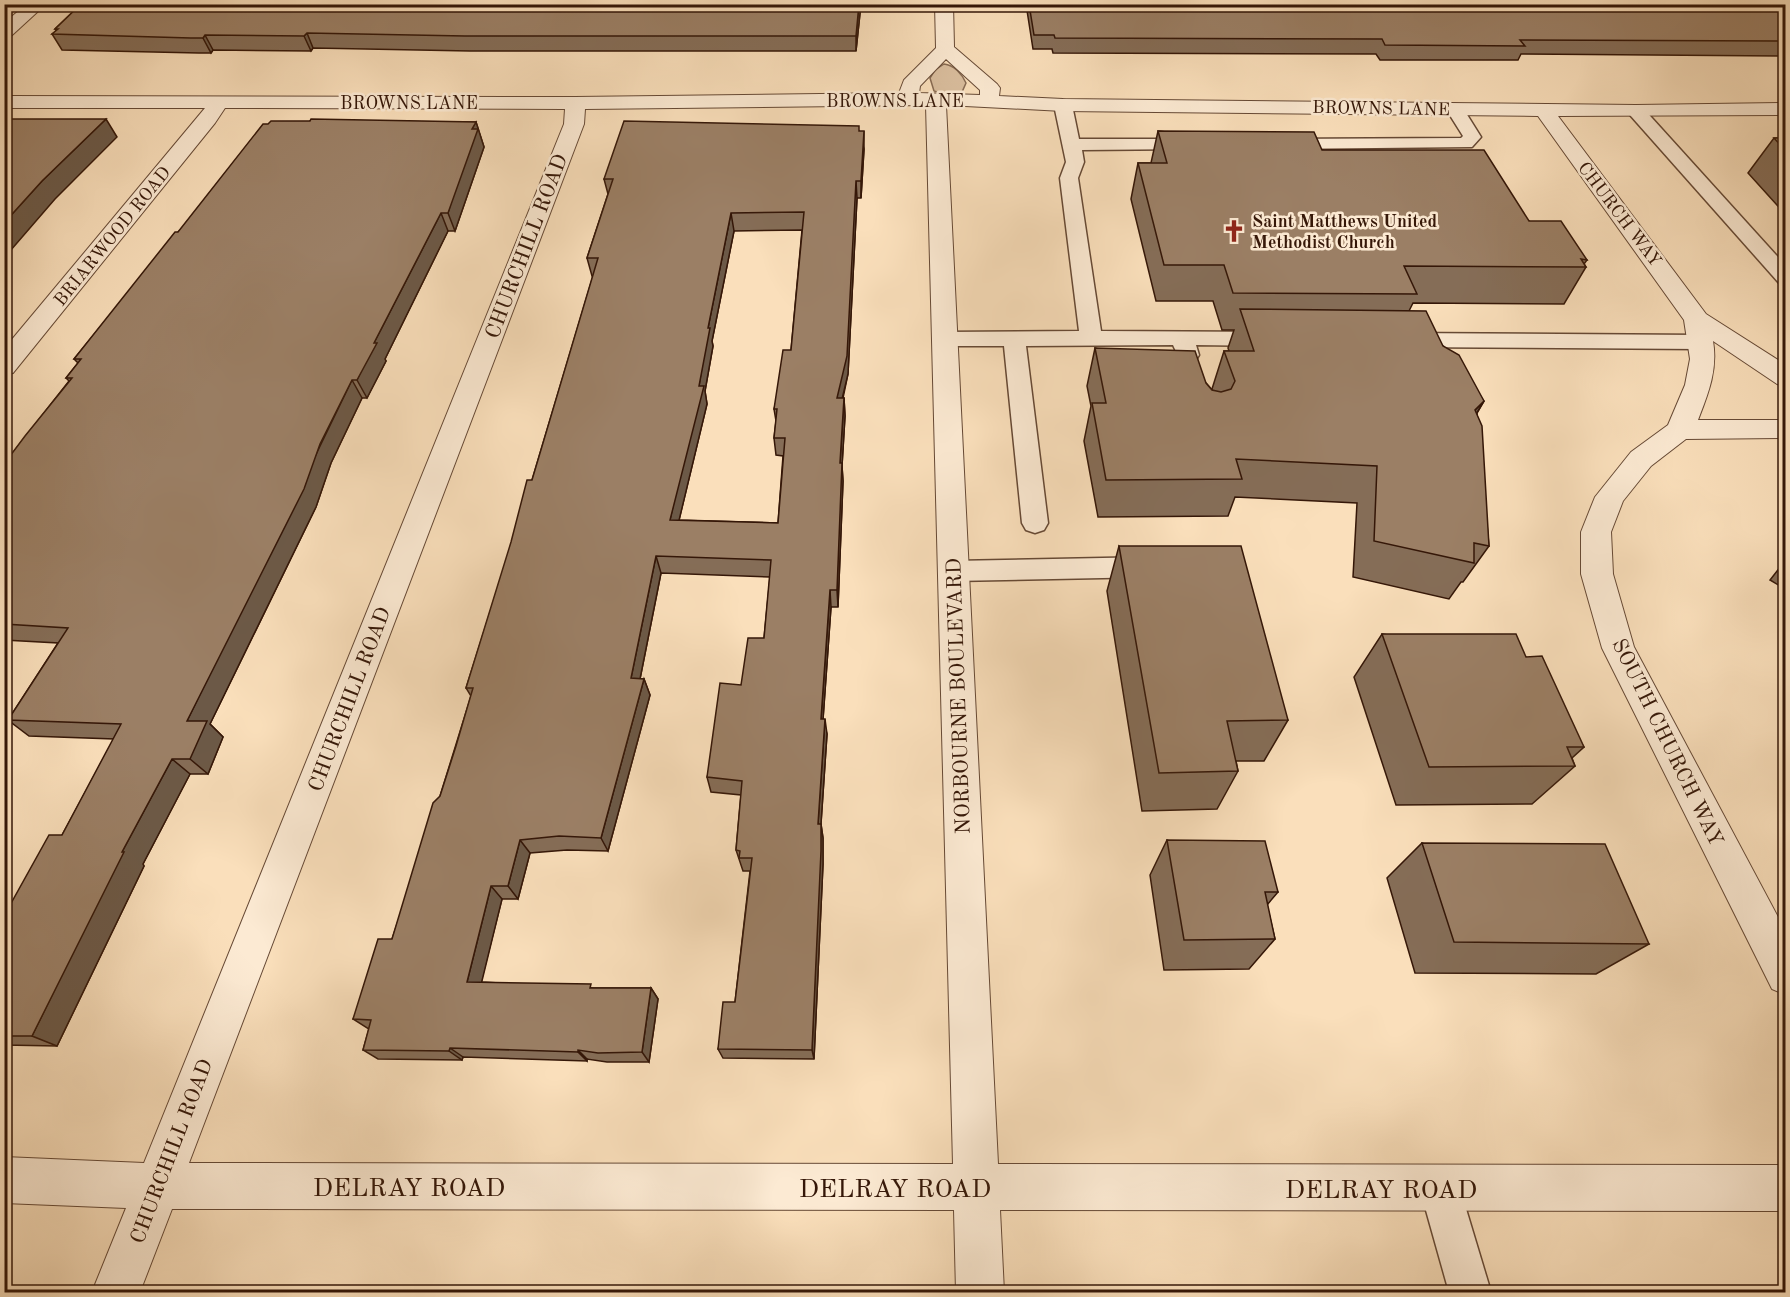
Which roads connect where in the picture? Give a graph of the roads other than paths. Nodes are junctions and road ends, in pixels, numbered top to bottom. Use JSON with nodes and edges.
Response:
{"nodes":[{"id":1,"x":38,"y":4,"type":"edge"},
{"id":2,"x":944,"y":4,"type":"edge"},
{"id":3,"x":4,"y":33,"type":"edge"},
{"id":4,"x":945,"y":49,"type":"junction"},
{"id":5,"x":921,"y":100,"type":"junction"},
{"id":6,"x":4,"y":102,"type":"edge"},
{"id":7,"x":988,"y":102,"type":"junction"},
{"id":8,"x":218,"y":103,"type":"junction"},
{"id":9,"x":575,"y":103,"type":"junction"},
{"id":10,"x":1063,"y":105,"type":"junction"},
{"id":11,"x":1455,"y":109,"type":"junction"},
{"id":12,"x":1785,"y":109,"type":"edge"},
{"id":13,"x":1544,"y":110,"type":"junction"},
{"id":14,"x":1636,"y":111,"type":"junction"},
{"id":15,"x":1215,"y":144,"type":"edge"},
{"id":16,"x":1263,"y":144,"type":"edge"},
{"id":17,"x":1071,"y":145,"type":"junction"},
{"id":18,"x":1785,"y":279,"type":"edge"},
{"id":19,"x":1699,"y":330,"type":"junction"},
{"id":20,"x":1014,"y":338,"type":"junction"},
{"id":21,"x":1091,"y":338,"type":"junction"},
{"id":22,"x":1182,"y":338,"type":"junction"},
{"id":23,"x":945,"y":339,"type":"junction"},
{"id":24,"x":1288,"y":339,"type":"edge"},
{"id":25,"x":1382,"y":339,"type":"edge"},
{"id":26,"x":4,"y":367,"type":"edge"},
{"id":27,"x":1785,"y":378,"type":"edge"},
{"id":28,"x":1195,"y":379,"type":"edge"},
{"id":29,"x":1785,"y":429,"type":"edge"},
{"id":30,"x":1680,"y":430,"type":"junction"},
{"id":31,"x":1035,"y":523,"type":"dead end"},
{"id":32,"x":1176,"y":567,"type":"edge"},
{"id":33,"x":953,"y":571,"type":"junction"},
{"id":34,"x":1785,"y":975,"type":"edge"},
{"id":35,"x":4,"y":1180,"type":"edge"},
{"id":36,"x":157,"y":1186,"type":"junction"},
{"id":37,"x":1785,"y":1188,"type":"edge"},
{"id":38,"x":976,"y":1189,"type":"junction"},
{"id":39,"x":1440,"y":1189,"type":"junction"},
{"id":40,"x":116,"y":1293,"type":"edge"},
{"id":41,"x":980,"y":1293,"type":"edge"},
{"id":42,"x":1470,"y":1293,"type":"edge"}],
"edges":[{"from":1,"to":3,"type":"street"},
{"from":2,"to":4,"type":"street"},
{"from":4,"to":5,"type":"street","name":"NORBOURNE BOULEVARD"},
{"from":4,"to":7,"type":"street"},
{"from":5,"to":7,"type":"street","name":"BROWNS LANE"},
{"from":5,"to":9,"type":"street","name":"BROWNS LANE"},
{"from":5,"to":23,"type":"street","name":"NORBOURNE BOULEVARD"},
{"from":6,"to":8,"type":"street","name":"BROWNS LANE"},
{"from":7,"to":10,"type":"street","name":"BROWNS LANE"},
{"from":8,"to":9,"type":"street","name":"BROWNS LANE"},
{"from":8,"to":26,"type":"street","name":"BRIARWOOD ROAD"},
{"from":9,"to":36,"type":"street","name":"CHURCHILL ROAD"},
{"from":10,"to":11,"type":"street","name":"BROWNS LANE"},
{"from":10,"to":17,"type":"lane"},
{"from":11,"to":13,"type":"street","name":"BROWNS LANE"},
{"from":11,"to":16,"type":"lane"},
{"from":12,"to":14,"type":"street","name":"BROWNS LANE"},
{"from":13,"to":14,"type":"street","name":"BROWNS LANE"},
{"from":13,"to":19,"type":"street","name":"CHURCH WAY"},
{"from":14,"to":18,"type":"lane"},
{"from":15,"to":17,"type":"lane"},
{"from":17,"to":21,"type":"lane"},
{"from":19,"to":25,"type":"lane"},
{"from":19,"to":27,"type":"street","name":"CHURCH WAY"},
{"from":19,"to":30,"type":"street"},
{"from":20,"to":21,"type":"lane"},
{"from":20,"to":23,"type":"lane"},
{"from":20,"to":31,"type":"lane"},
{"from":21,"to":22,"type":"lane"},
{"from":22,"to":24,"type":"lane"},
{"from":22,"to":28,"type":"lane"},
{"from":23,"to":33,"type":"street","name":"NORBOURNE BOULEVARD"},
{"from":29,"to":30,"type":"street"},
{"from":30,"to":34,"type":"street","name":"SOUTH CHURCH WAY"},
{"from":32,"to":33,"type":"lane"},
{"from":33,"to":38,"type":"street","name":"NORBOURNE BOULEVARD"},
{"from":35,"to":36,"type":"street","name":"DELRAY ROAD"},
{"from":36,"to":38,"type":"street","name":"DELRAY ROAD"},
{"from":36,"to":40,"type":"street","name":"CHURCHILL ROAD"},
{"from":37,"to":39,"type":"street","name":"DELRAY ROAD"},
{"from":38,"to":39,"type":"street","name":"DELRAY ROAD"},
{"from":38,"to":41,"type":"street","name":"NORBOURNE BOULEVARD"},
{"from":39,"to":42,"type":"lane"}]}
